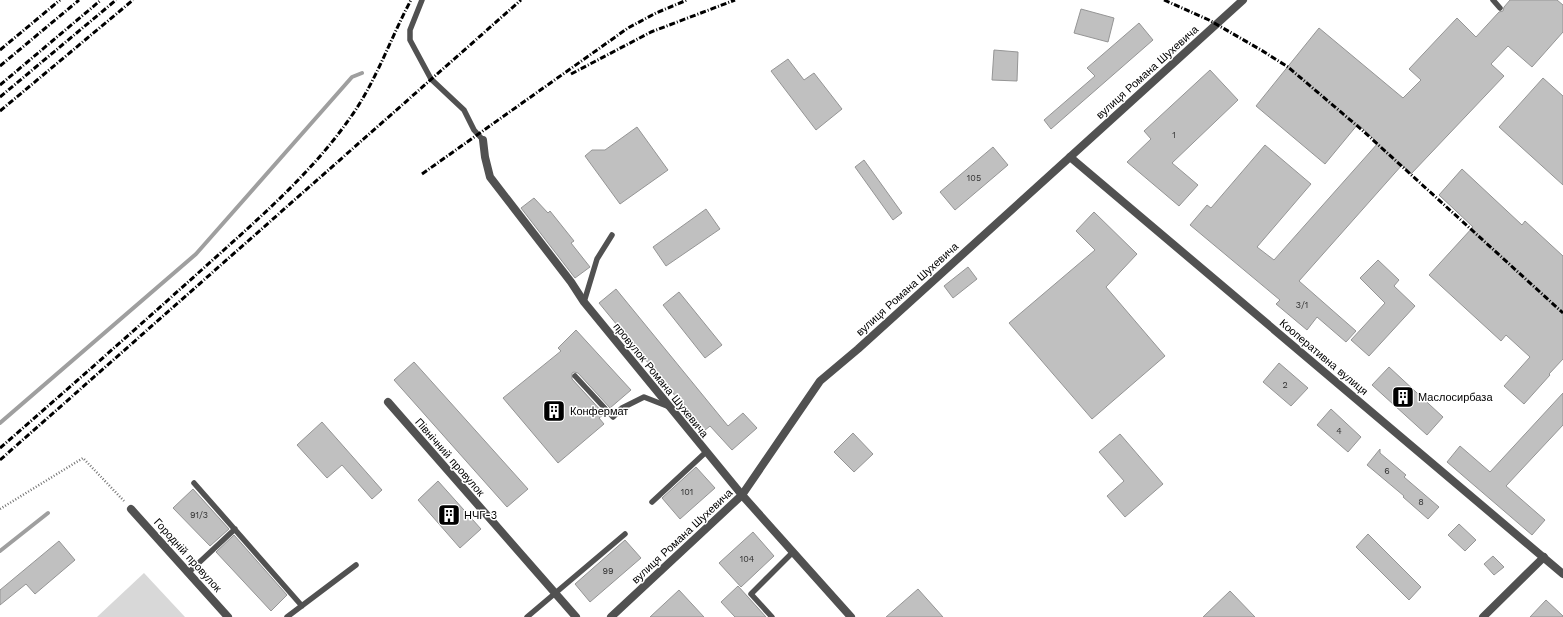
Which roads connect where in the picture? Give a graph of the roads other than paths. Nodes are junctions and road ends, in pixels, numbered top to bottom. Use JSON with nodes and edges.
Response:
{"nodes":[{"id":1,"x":422,"y":0,"type":"edge"},
{"id":2,"x":1243,"y":0,"type":"edge"},
{"id":3,"x":1493,"y":0,"type":"edge"},
{"id":4,"x":1500,"y":8,"type":"dead end"},
{"id":5,"x":482,"y":140,"type":"joint"},
{"id":6,"x":1070,"y":157,"type":"junction"},
{"id":7,"x":612,"y":235,"type":"dead end"},
{"id":8,"x":584,"y":302,"type":"junction"},
{"id":9,"x":575,"y":376,"type":"dead end"},
{"id":10,"x":388,"y":402,"type":"dead end"},
{"id":11,"x":670,"y":406,"type":"junction"},
{"id":12,"x":706,"y":452,"type":"junction"},
{"id":13,"x":194,"y":482,"type":"dead end"},
{"id":14,"x":742,"y":495,"type":"junction"},
{"id":15,"x":652,"y":502,"type":"dead end"},
{"id":16,"x":131,"y":508,"type":"road end"},
{"id":17,"x":235,"y":529,"type":"junction"},
{"id":18,"x":626,"y":534,"type":"dead end"},
{"id":19,"x":793,"y":552,"type":"junction"},
{"id":20,"x":1544,"y":557,"type":"junction"},
{"id":21,"x":356,"y":565,"type":"dead end"},
{"id":22,"x":189,"y":572,"type":"junction"},
{"id":23,"x":1563,"y":574,"type":"edge"},
{"id":24,"x":554,"y":594,"type":"junction"},
{"id":25,"x":302,"y":606,"type":"junction"},
{"id":26,"x":228,"y":617,"type":"edge"},
{"id":27,"x":287,"y":617,"type":"edge"},
{"id":28,"x":527,"y":617,"type":"edge"},
{"id":29,"x":576,"y":617,"type":"edge"},
{"id":30,"x":611,"y":617,"type":"edge"},
{"id":31,"x":772,"y":617,"type":"edge"},
{"id":32,"x":851,"y":617,"type":"edge"},
{"id":33,"x":1483,"y":617,"type":"edge"}],
"edges":[{"from":1,"to":5,"type":"lane"},
{"from":2,"to":6,"type":"street","name":"вулиця Романа Шухевича"},
{"from":3,"to":4,"type":"lane"},
{"from":5,"to":8,"type":"street","name":"провулок Романа Шухевича"},
{"from":6,"to":14,"type":"street","name":"вулиця Романа Шухевича"},
{"from":6,"to":20,"type":"street","name":"Кооперативна вулиця"},
{"from":7,"to":8,"type":"lane"},
{"from":8,"to":11,"type":"street","name":"провулок Романа Шухевича"},
{"from":9,"to":11,"type":"lane"},
{"from":10,"to":24,"type":"street","name":"Північний провулок"},
{"from":11,"to":12,"type":"street","name":"провулок Романа Шухевича"},
{"from":12,"to":14,"type":"street","name":"провулок Романа Шухевича"},
{"from":12,"to":15,"type":"lane"},
{"from":13,"to":17,"type":"lane"},
{"from":14,"to":19,"type":"street","name":"провулок Романа Шухевича"},
{"from":14,"to":30,"type":"street","name":"вулиця Романа Шухевича"},
{"from":16,"to":22,"type":"street","name":"Городній провулок"},
{"from":17,"to":22,"type":"lane"},
{"from":17,"to":25,"type":"lane"},
{"from":18,"to":24,"type":"lane"},
{"from":19,"to":31,"type":"lane"},
{"from":19,"to":32,"type":"street","name":"провулок Романа Шухевича"},
{"from":20,"to":23,"type":"street","name":"Кооперативна вулиця"},
{"from":20,"to":33,"type":"street"},
{"from":21,"to":25,"type":"lane"},
{"from":22,"to":26,"type":"street","name":"Городній провулок"},
{"from":24,"to":28,"type":"lane"},
{"from":24,"to":29,"type":"street","name":"Північний провулок"},
{"from":25,"to":27,"type":"lane"}]}
